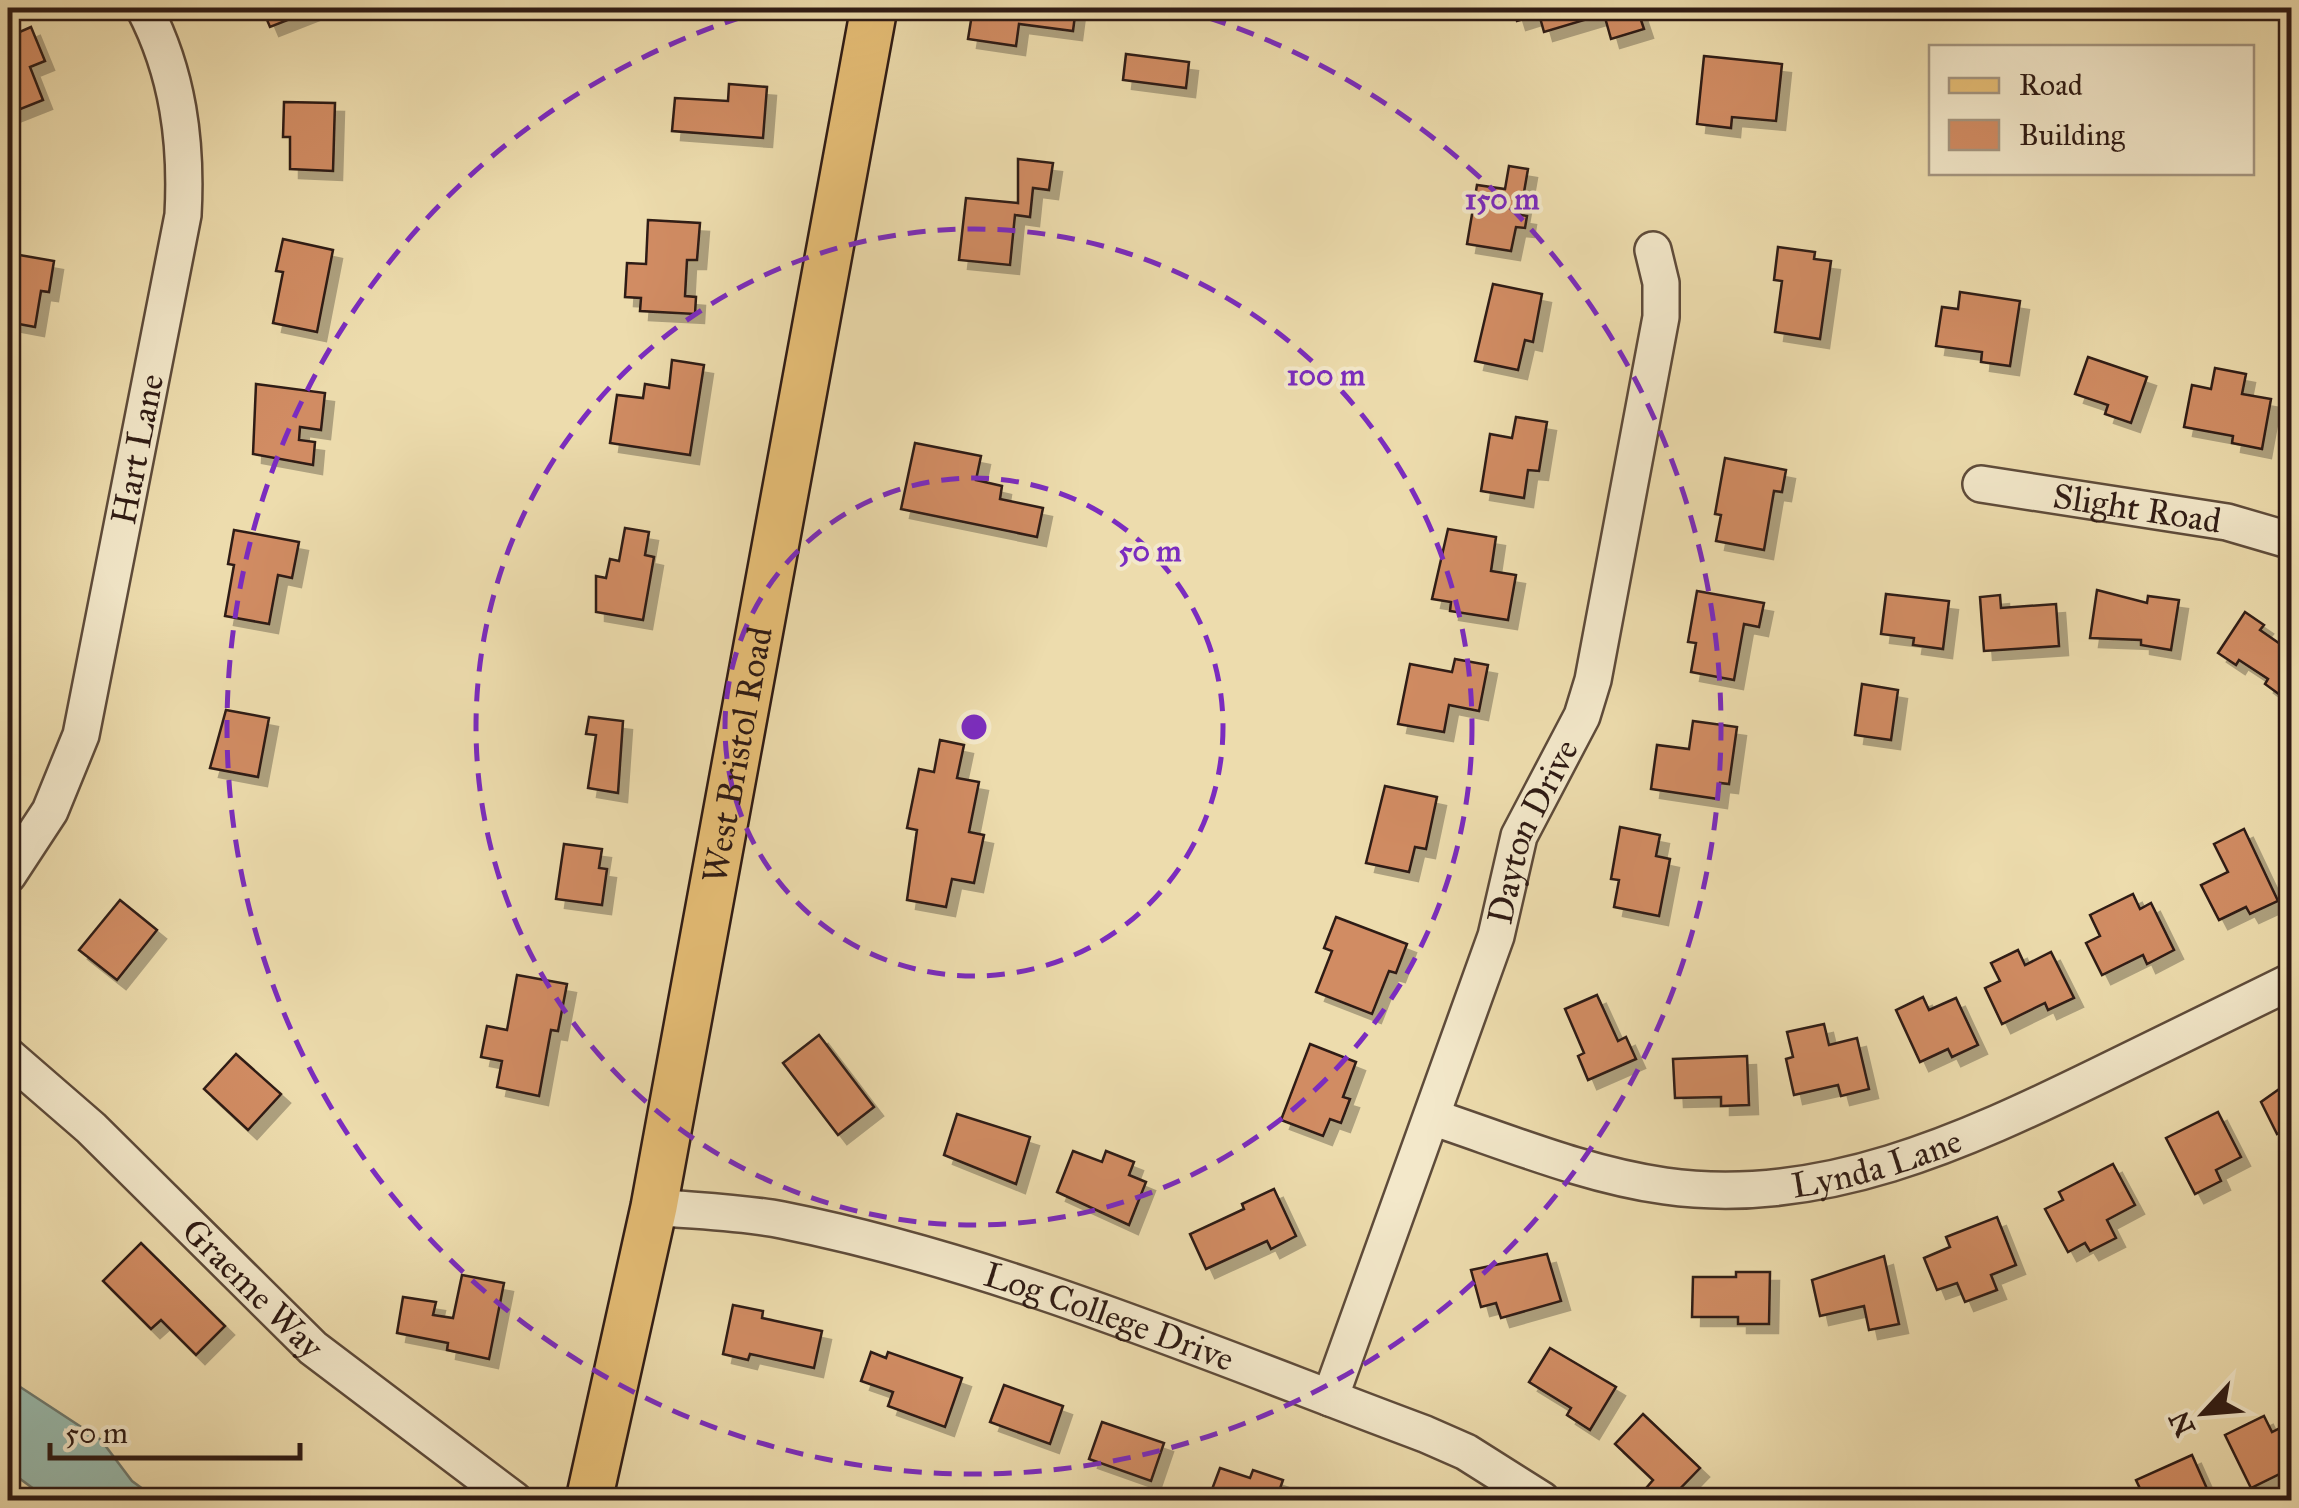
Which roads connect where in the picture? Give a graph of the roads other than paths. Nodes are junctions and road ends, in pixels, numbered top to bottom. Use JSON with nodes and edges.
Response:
{"nodes":[{"id":1,"x":144,"y":8,"type":"edge"},
{"id":2,"x":874,"y":8,"type":"edge"},
{"id":3,"x":1653,"y":250,"type":"dead end"},
{"id":4,"x":1980,"y":484,"type":"dead end"},
{"id":5,"x":2292,"y":541,"type":"edge"},
{"id":6,"x":8,"y":875,"type":"edge"},
{"id":7,"x":2292,"y":982,"type":"edge"},
{"id":8,"x":8,"y":1056,"type":"edge"},
{"id":9,"x":1432,"y":1118,"type":"junction"},
{"id":10,"x":654,"y":1207,"type":"junction"},
{"id":11,"x":1330,"y":1398,"type":"junction"},
{"id":12,"x":514,"y":1500,"type":"edge"},
{"id":13,"x":589,"y":1500,"type":"edge"},
{"id":14,"x":1542,"y":1500,"type":"edge"}],
"edges":[{"from":1,"to":6,"type":"street","name":"Hart Lane"},
{"from":2,"to":10,"type":"main road","name":"West Bristol Road"},
{"from":3,"to":9,"type":"street","name":"Dayton Drive"},
{"from":4,"to":5,"type":"street","name":"Slight Road"},
{"from":7,"to":9,"type":"street","name":"Lynda Lane"},
{"from":8,"to":12,"type":"street","name":"Graeme Way"},
{"from":9,"to":11,"type":"street","name":"Dayton Drive"},
{"from":10,"to":11,"type":"street","name":"Log College Drive"},
{"from":10,"to":13,"type":"main road","name":"West Bristol Road"},
{"from":11,"to":14,"type":"street","name":"Log College Drive"}]}
